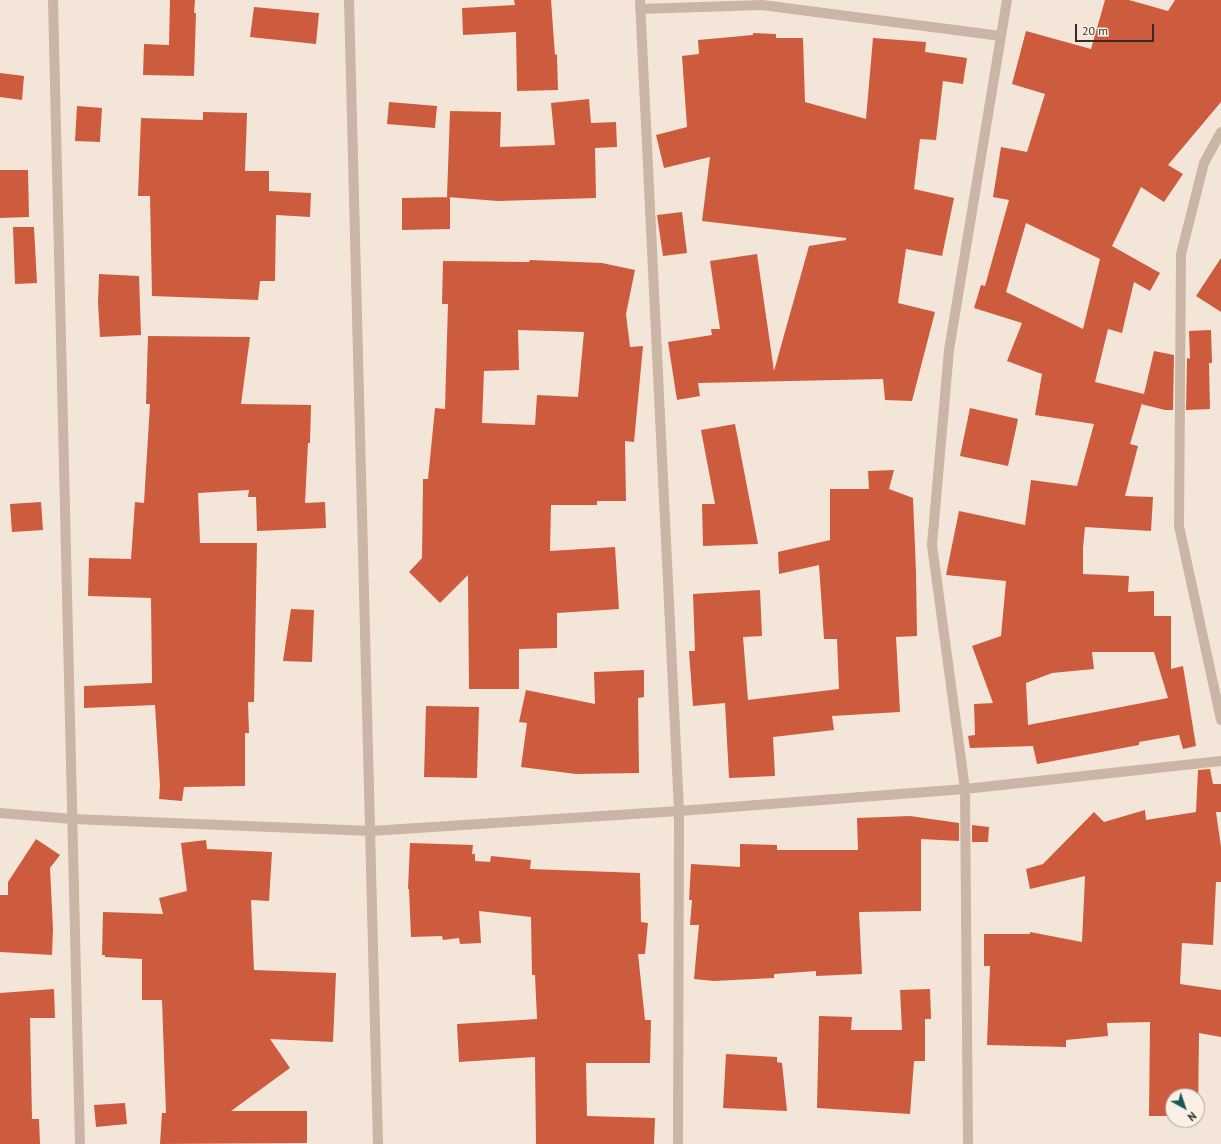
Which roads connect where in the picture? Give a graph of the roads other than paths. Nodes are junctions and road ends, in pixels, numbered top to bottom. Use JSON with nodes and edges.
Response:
{"nodes":[{"id":1,"x":53,"y":0,"type":"edge"},
{"id":2,"x":349,"y":0,"type":"edge"},
{"id":3,"x":1007,"y":0,"type":"edge"},
{"id":4,"x":640,"y":4,"type":"edge"},
{"id":5,"x":1001,"y":36,"type":"junction"},
{"id":6,"x":1221,"y":132,"type":"edge"},
{"id":7,"x":1221,"y":720,"type":"edge"},
{"id":8,"x":1221,"y":761,"type":"edge"},
{"id":9,"x":965,"y":789,"type":"junction"},
{"id":10,"x":679,"y":811,"type":"junction"},
{"id":11,"x":0,"y":813,"type":"edge"},
{"id":12,"x":72,"y":819,"type":"junction"},
{"id":13,"x":371,"y":831,"type":"junction"},
{"id":14,"x":80,"y":1144,"type":"edge"},
{"id":15,"x":378,"y":1144,"type":"edge"},
{"id":16,"x":678,"y":1144,"type":"edge"},
{"id":17,"x":968,"y":1144,"type":"edge"}],
"edges":[{"from":1,"to":12,"type":"street"},
{"from":2,"to":13,"type":"street"},
{"from":3,"to":5,"type":"street"},
{"from":4,"to":5,"type":"street"},
{"from":4,"to":10,"type":"street"},
{"from":5,"to":9,"type":"street"},
{"from":6,"to":7,"type":"street"},
{"from":8,"to":9,"type":"street"},
{"from":9,"to":10,"type":"street"},
{"from":9,"to":17,"type":"street"},
{"from":10,"to":13,"type":"street"},
{"from":10,"to":16,"type":"street"},
{"from":11,"to":12,"type":"street"},
{"from":12,"to":13,"type":"street"},
{"from":12,"to":14,"type":"street"},
{"from":13,"to":15,"type":"street"}]}
